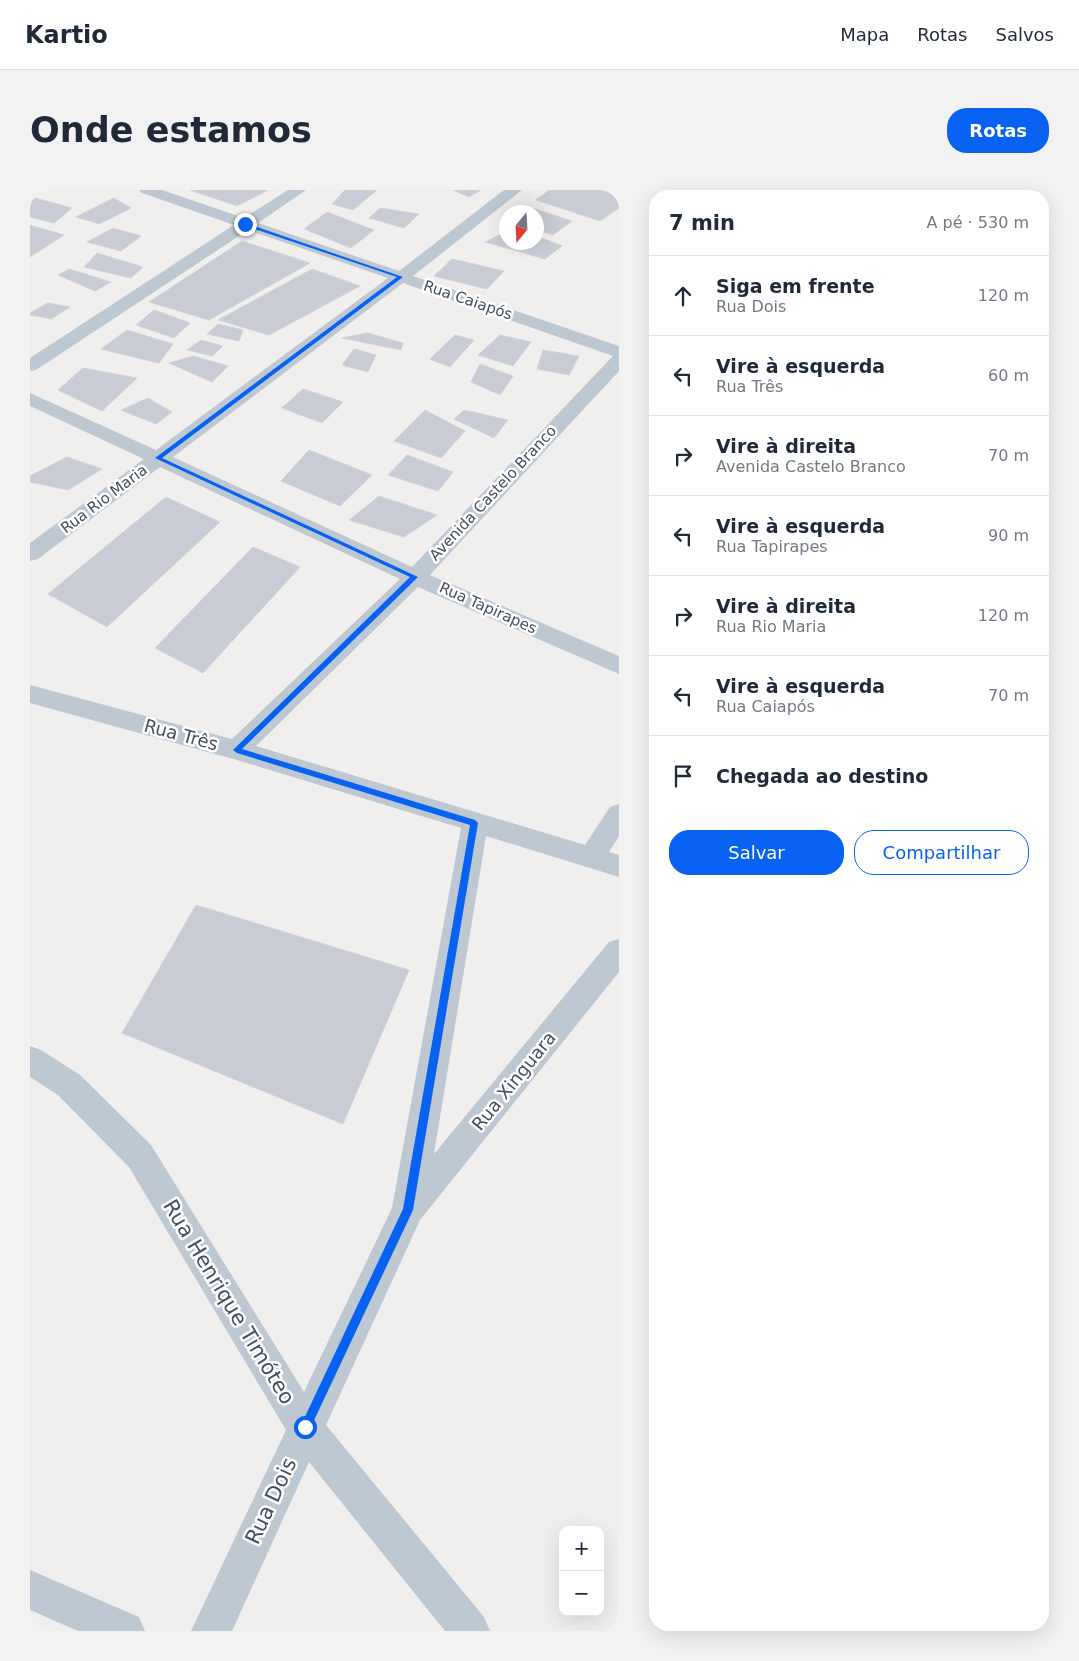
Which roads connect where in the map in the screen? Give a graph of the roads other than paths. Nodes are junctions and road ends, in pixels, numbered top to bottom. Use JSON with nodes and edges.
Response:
{"nodes":[{"id":1,"x":34,"y":190,"type":"edge"},
{"id":2,"x":147,"y":190,"type":"edge"},
{"id":3,"x":298,"y":190,"type":"edge"},
{"id":4,"x":514,"y":190,"type":"edge"},
{"id":5,"x":30,"y":192,"type":"edge"},
{"id":6,"x":245,"y":224,"type":"junction"},
{"id":7,"x":401,"y":277,"type":"junction"},
{"id":8,"x":619,"y":352,"type":"edge"},
{"id":9,"x":619,"y":360,"type":"edge"},
{"id":10,"x":30,"y":366,"type":"edge"},
{"id":11,"x":30,"y":399,"type":"edge"},
{"id":12,"x":158,"y":458,"type":"junction"},
{"id":13,"x":30,"y":554,"type":"edge"},
{"id":14,"x":415,"y":577,"type":"junction"},
{"id":15,"x":619,"y":666,"type":"edge"},
{"id":16,"x":30,"y":694,"type":"edge"},
{"id":17,"x":237,"y":750,"type":"junction"},
{"id":18,"x":619,"y":814,"type":"edge"},
{"id":19,"x":475,"y":823,"type":"junction"},
{"id":20,"x":591,"y":857,"type":"junction"},
{"id":21,"x":619,"y":866,"type":"edge"},
{"id":22,"x":619,"y":951,"type":"edge"},
{"id":23,"x":30,"y":1060,"type":"edge"},
{"id":24,"x":408,"y":1210,"type":"junction"},
{"id":25,"x":305,"y":1427,"type":"junction"},
{"id":26,"x":30,"y":1590,"type":"edge"},
{"id":27,"x":125,"y":1631,"type":"edge"},
{"id":28,"x":211,"y":1631,"type":"edge"},
{"id":29,"x":470,"y":1631,"type":"edge"}],
"edges":[{"from":1,"to":5,"type":"street"},
{"from":2,"to":6,"type":"street","name":"Rua Caiapós"},
{"from":3,"to":6,"type":"street"},
{"from":4,"to":7,"type":"street","name":"Rua Rio Maria"},
{"from":6,"to":7,"type":"street","name":"Rua Caiapós"},
{"from":6,"to":10,"type":"street"},
{"from":7,"to":8,"type":"street","name":"Rua Caiapós"},
{"from":7,"to":12,"type":"street","name":"Rua Rio Maria"},
{"from":9,"to":14,"type":"street","name":"Avenida Castelo Branco"},
{"from":11,"to":12,"type":"street","name":"Rua Tapirapes"},
{"from":12,"to":13,"type":"street","name":"Rua Rio Maria"},
{"from":12,"to":14,"type":"street","name":"Rua Tapirapes"},
{"from":14,"to":15,"type":"street","name":"Rua Tapirapes"},
{"from":14,"to":17,"type":"street","name":"Avenida Castelo Branco"},
{"from":16,"to":17,"type":"street","name":"Rua Três"},
{"from":17,"to":19,"type":"street","name":"Rua Três"},
{"from":18,"to":20,"type":"street"},
{"from":19,"to":20,"type":"street","name":"Rua Três"},
{"from":19,"to":24,"type":"street","name":"Rua Dois"},
{"from":20,"to":21,"type":"street","name":"Rua Três"},
{"from":22,"to":24,"type":"street","name":"Rua Xinguara"},
{"from":23,"to":25,"type":"street","name":"Rua Henrique Timóteo"},
{"from":24,"to":25,"type":"street","name":"Rua Dois"},
{"from":25,"to":28,"type":"street","name":"Rua Dois"},
{"from":25,"to":29,"type":"street","name":"Rua Henrique Timóteo"},
{"from":26,"to":27,"type":"street"}]}
